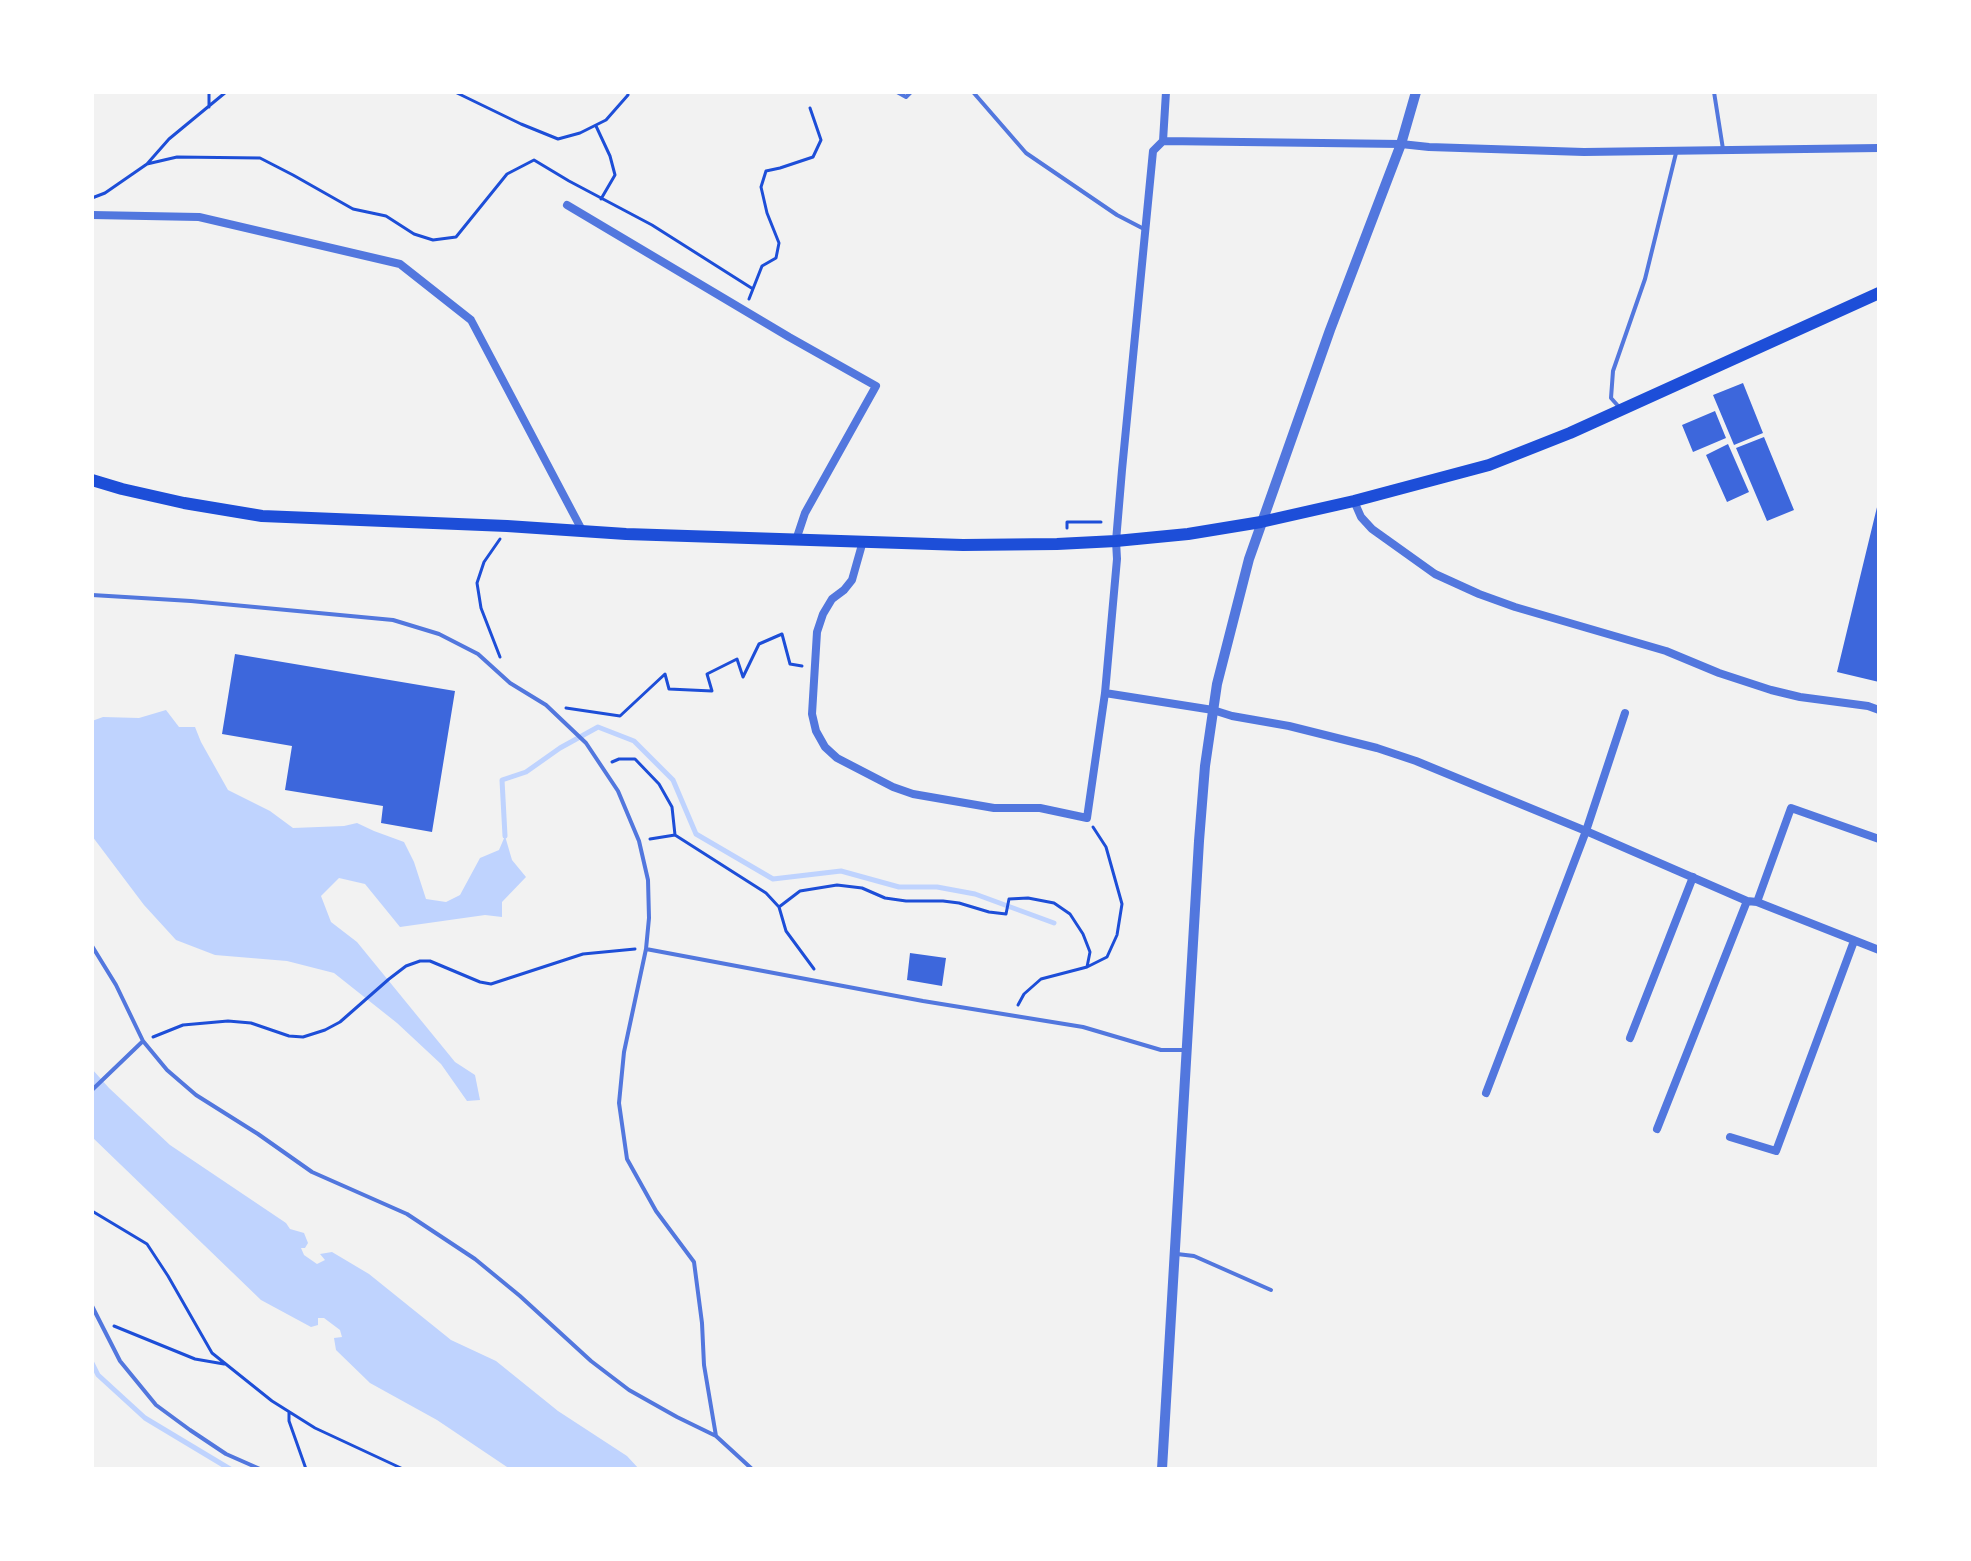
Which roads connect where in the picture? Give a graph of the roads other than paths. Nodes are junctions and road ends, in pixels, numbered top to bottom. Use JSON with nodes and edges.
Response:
{"nodes":[{"id":1,"x":897,"y":92,"type":"edge"},
{"id":2,"x":911,"y":92,"type":"edge"},
{"id":3,"x":973,"y":92,"type":"edge"},
{"id":4,"x":1166,"y":92,"type":"edge"},
{"id":5,"x":1416,"y":92,"type":"edge"},
{"id":6,"x":1714,"y":92,"type":"edge"},
{"id":7,"x":1163,"y":141,"type":"junction"},
{"id":8,"x":1401,"y":144,"type":"junction"},
{"id":9,"x":1879,"y":148,"type":"edge"},
{"id":10,"x":1723,"y":149,"type":"junction"},
{"id":11,"x":1677,"y":150,"type":"junction"},
{"id":12,"x":567,"y":205,"type":"dead end"},
{"id":13,"x":92,"y":215,"type":"edge"},
{"id":14,"x":1145,"y":230,"type":"junction"},
{"id":15,"x":1879,"y":293,"type":"edge"},
{"id":16,"x":1621,"y":409,"type":"junction"},
{"id":17,"x":92,"y":480,"type":"edge"},
{"id":18,"x":1354,"y":501,"type":"junction"},
{"id":19,"x":1261,"y":522,"type":"junction"},
{"id":20,"x":583,"y":532,"type":"junction"},
{"id":21,"x":796,"y":540,"type":"junction"},
{"id":22,"x":863,"y":541,"type":"junction"},
{"id":23,"x":1116,"y":541,"type":"junction"},
{"id":24,"x":92,"y":595,"type":"edge"},
{"id":25,"x":1105,"y":693,"type":"junction"},
{"id":26,"x":1213,"y":710,"type":"junction"},
{"id":27,"x":1879,"y":710,"type":"edge"},
{"id":28,"x":1625,"y":713,"type":"dead end"},
{"id":29,"x":1586,"y":831,"type":"junction"},
{"id":30,"x":1879,"y":839,"type":"edge"},
{"id":31,"x":1693,"y":877,"type":"junction"},
{"id":32,"x":1747,"y":901,"type":"junction"},
{"id":33,"x":1757,"y":902,"type":"junction"},
{"id":34,"x":1854,"y":941,"type":"junction"},
{"id":35,"x":92,"y":946,"type":"edge"},
{"id":36,"x":646,"y":949,"type":"junction"},
{"id":37,"x":1879,"y":950,"type":"edge"},
{"id":38,"x":1630,"y":1038,"type":"dead end"},
{"id":39,"x":143,"y":1041,"type":"junction"},
{"id":40,"x":1187,"y":1050,"type":"junction"},
{"id":41,"x":92,"y":1090,"type":"edge"},
{"id":42,"x":1486,"y":1093,"type":"dead end"},
{"id":43,"x":1657,"y":1129,"type":"dead end"},
{"id":44,"x":1730,"y":1137,"type":"dead end"},
{"id":45,"x":1174,"y":1253,"type":"junction"},
{"id":46,"x":1271,"y":1290,"type":"dead end"},
{"id":47,"x":92,"y":1306,"type":"edge"},
{"id":48,"x":716,"y":1436,"type":"junction"},
{"id":49,"x":260,"y":1469,"type":"edge"},
{"id":50,"x":752,"y":1469,"type":"edge"},
{"id":51,"x":1162,"y":1469,"type":"edge"}],
"edges":[{"from":1,"to":2,"type":"lane"},
{"from":3,"to":14,"type":"lane"},
{"from":4,"to":7,"type":"street"},
{"from":5,"to":8,"type":"street"},
{"from":6,"to":10,"type":"lane"},
{"from":7,"to":8,"type":"street"},
{"from":7,"to":14,"type":"street"},
{"from":8,"to":11,"type":"street"},
{"from":8,"to":19,"type":"street"},
{"from":9,"to":10,"type":"street"},
{"from":10,"to":11,"type":"street"},
{"from":11,"to":16,"type":"lane"},
{"from":12,"to":21,"type":"street"},
{"from":13,"to":20,"type":"street"},
{"from":14,"to":23,"type":"street"},
{"from":15,"to":16,"type":"main road"},
{"from":16,"to":18,"type":"main road"},
{"from":17,"to":20,"type":"main road"},
{"from":18,"to":19,"type":"main road"},
{"from":18,"to":27,"type":"street"},
{"from":19,"to":23,"type":"main road"},
{"from":19,"to":26,"type":"street"},
{"from":20,"to":21,"type":"main road"},
{"from":21,"to":22,"type":"main road"},
{"from":22,"to":23,"type":"main road"},
{"from":22,"to":25,"type":"street"},
{"from":23,"to":25,"type":"street"},
{"from":24,"to":36,"type":"lane"},
{"from":25,"to":26,"type":"street"},
{"from":26,"to":29,"type":"street"},
{"from":26,"to":40,"type":"street"},
{"from":28,"to":29,"type":"street"},
{"from":29,"to":31,"type":"street"},
{"from":29,"to":42,"type":"street"},
{"from":30,"to":33,"type":"street"},
{"from":31,"to":32,"type":"street"},
{"from":31,"to":38,"type":"street"},
{"from":32,"to":33,"type":"street"},
{"from":32,"to":43,"type":"street"},
{"from":33,"to":34,"type":"street"},
{"from":34,"to":37,"type":"street"},
{"from":34,"to":44,"type":"street"},
{"from":35,"to":39,"type":"lane"},
{"from":36,"to":40,"type":"lane"},
{"from":36,"to":48,"type":"lane"},
{"from":39,"to":41,"type":"lane"},
{"from":39,"to":48,"type":"lane"},
{"from":40,"to":45,"type":"street"},
{"from":45,"to":46,"type":"lane"},
{"from":45,"to":51,"type":"street"},
{"from":47,"to":49,"type":"lane"},
{"from":48,"to":50,"type":"lane"}]}
